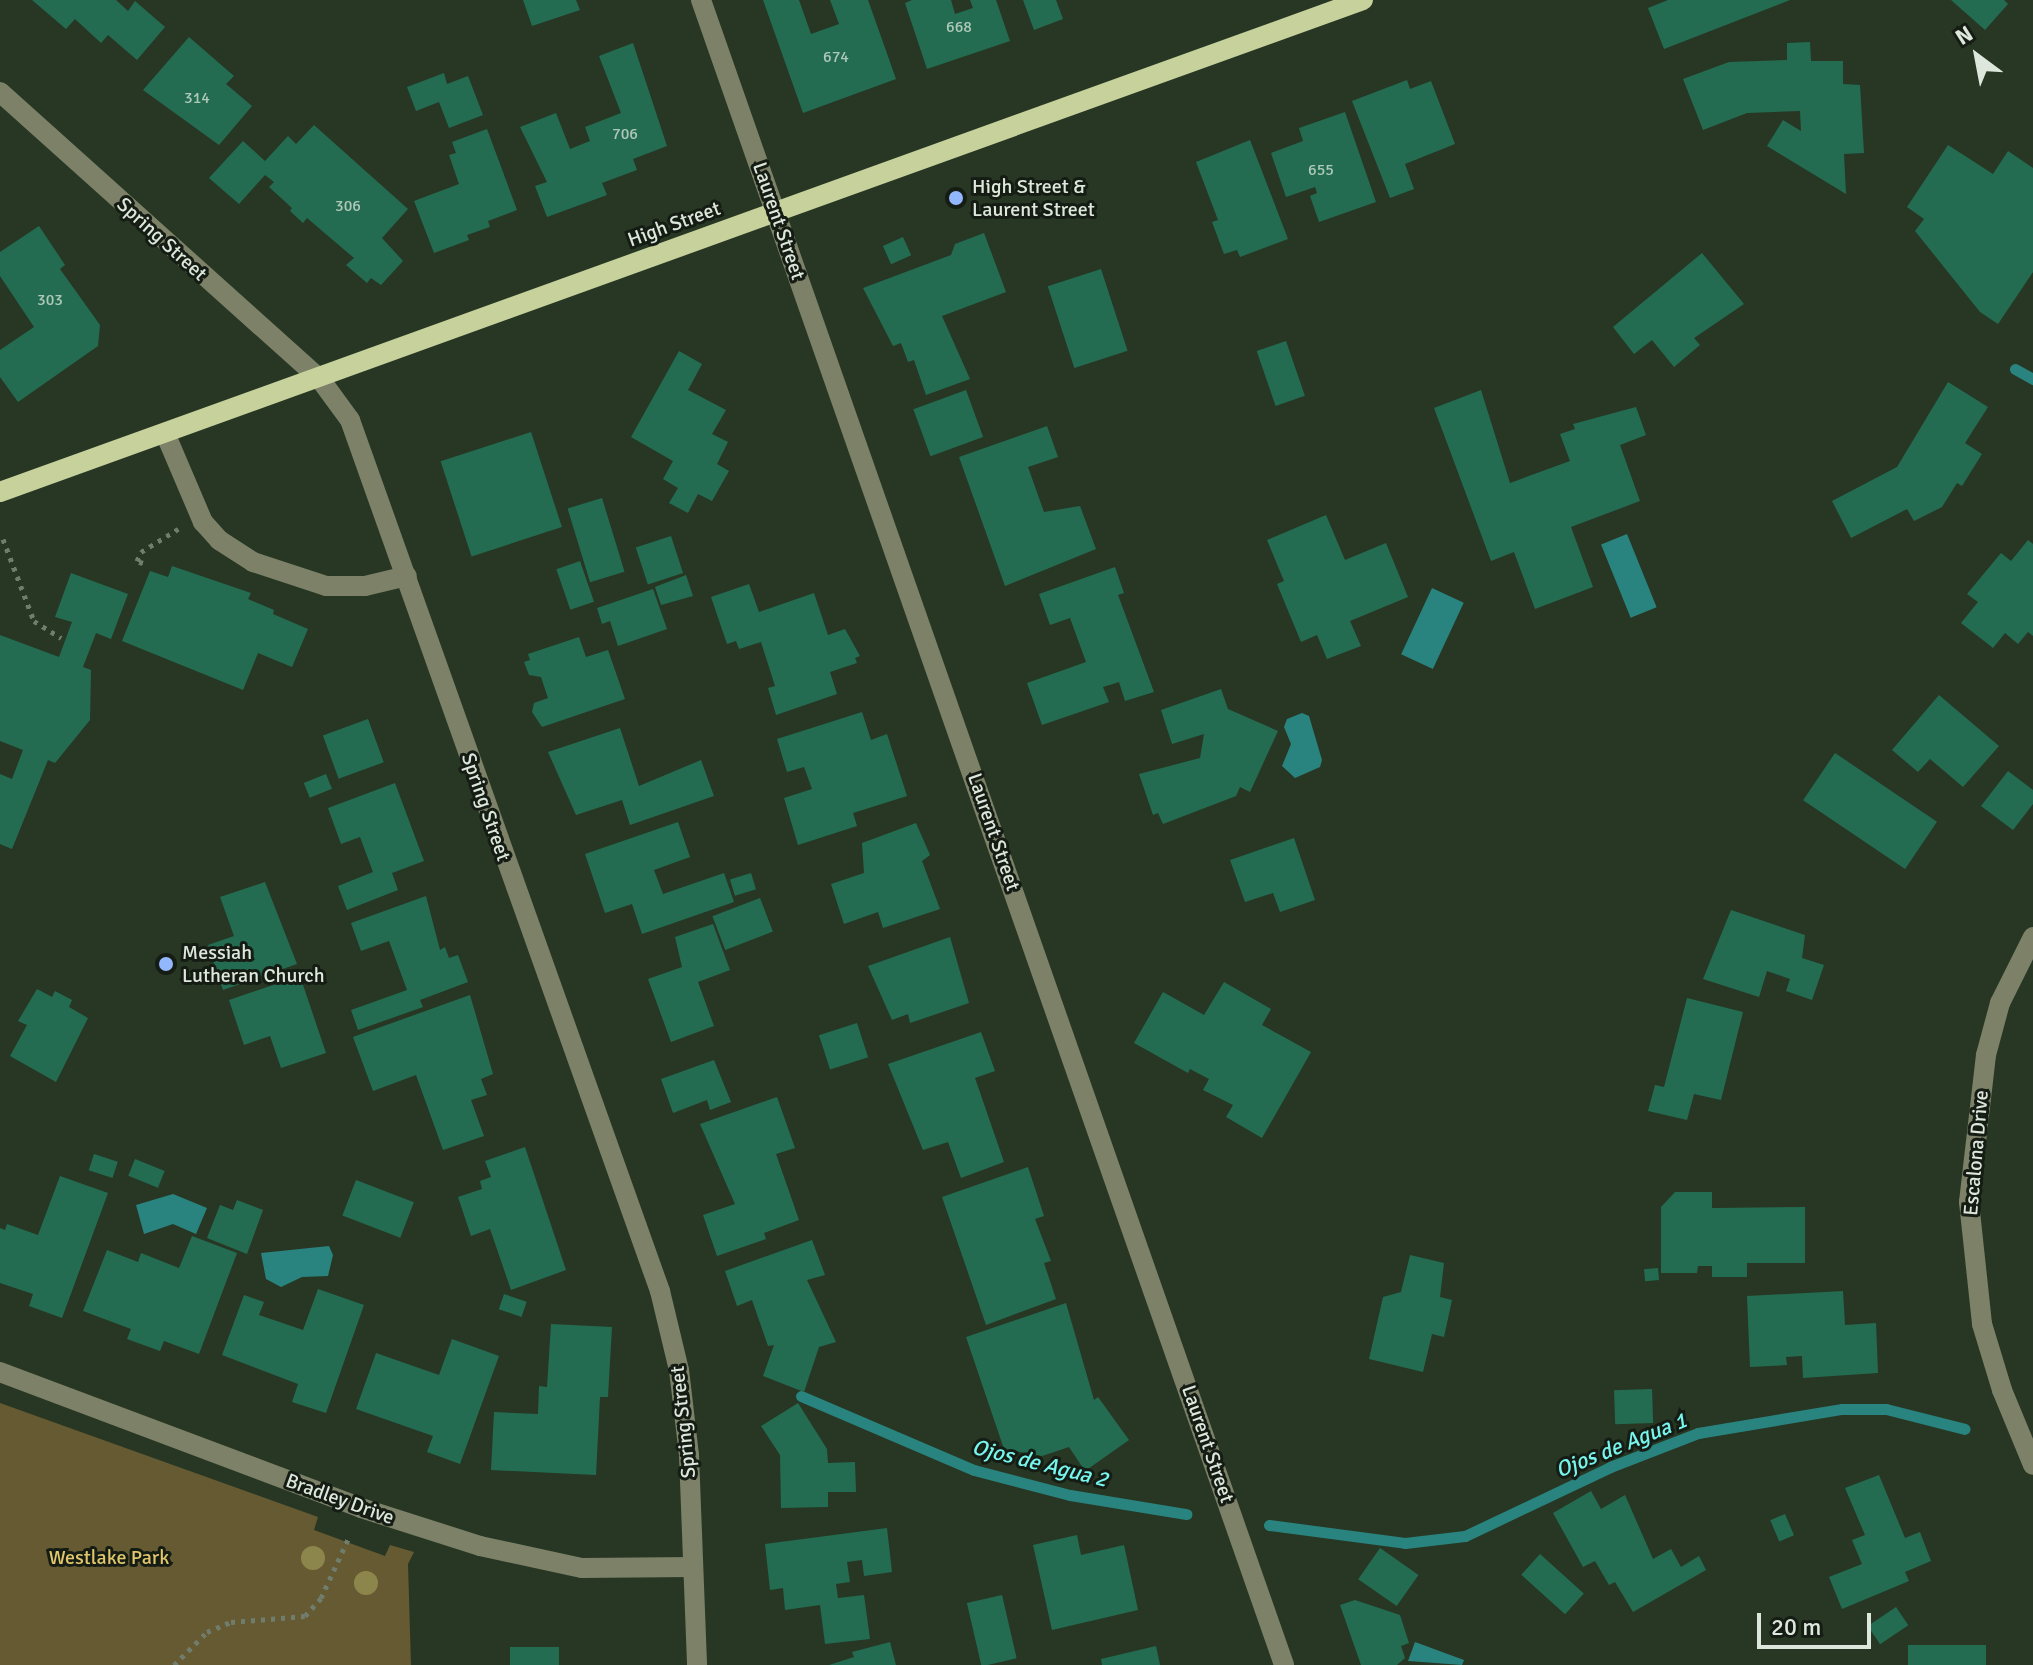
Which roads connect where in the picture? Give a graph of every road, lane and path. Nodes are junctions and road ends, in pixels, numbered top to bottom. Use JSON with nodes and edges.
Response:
{"nodes":[{"id":1,"x":701,"y":0,"type":"edge"},
{"id":2,"x":1363,"y":0,"type":"edge"},
{"id":3,"x":0,"y":92,"type":"edge"},
{"id":4,"x":776,"y":213,"type":"junction"},
{"id":5,"x":320,"y":379,"type":"junction"},
{"id":6,"x":165,"y":433,"type":"junction"},
{"id":7,"x":0,"y":492,"type":"edge"},
{"id":8,"x":179,"y":528,"type":"dead end"},
{"id":9,"x":3,"y":539,"type":"dead end"},
{"id":10,"x":143,"y":563,"type":"dead end"},
{"id":11,"x":407,"y":576,"type":"junction"},
{"id":12,"x":61,"y":638,"type":"dead end"},
{"id":13,"x":2033,"y":937,"type":"edge"},
{"id":14,"x":0,"y":1372,"type":"edge"},
{"id":15,"x":2033,"y":1465,"type":"edge"},
{"id":16,"x":361,"y":1508,"type":"junction"},
{"id":17,"x":692,"y":1567,"type":"junction"},
{"id":18,"x":174,"y":1665,"type":"edge"},
{"id":19,"x":697,"y":1665,"type":"edge"},
{"id":20,"x":1284,"y":1665,"type":"edge"}],
"edges":[{"from":1,"to":4,"type":"street","name":"Laurent Street"},
{"from":2,"to":4,"type":"main road","name":"High Street"},
{"from":3,"to":5,"type":"street","name":"Spring Street"},
{"from":4,"to":5,"type":"main road","name":"High Street"},
{"from":4,"to":20,"type":"street","name":"Laurent Street"},
{"from":5,"to":6,"type":"main road","name":"High Street"},
{"from":5,"to":11,"type":"street","name":"Spring Street"},
{"from":6,"to":7,"type":"main road","name":"High Street"},
{"from":6,"to":11,"type":"street"},
{"from":8,"to":10,"type":"path"},
{"from":9,"to":12,"type":"path"},
{"from":11,"to":17,"type":"street","name":"Spring Street"},
{"from":13,"to":15,"type":"street","name":"Escalona Drive"},
{"from":14,"to":16,"type":"street","name":"Bradley Drive"},
{"from":16,"to":17,"type":"street","name":"Bradley Drive"},
{"from":16,"to":18,"type":"path"},
{"from":17,"to":19,"type":"street","name":"Spring Street"}]}
